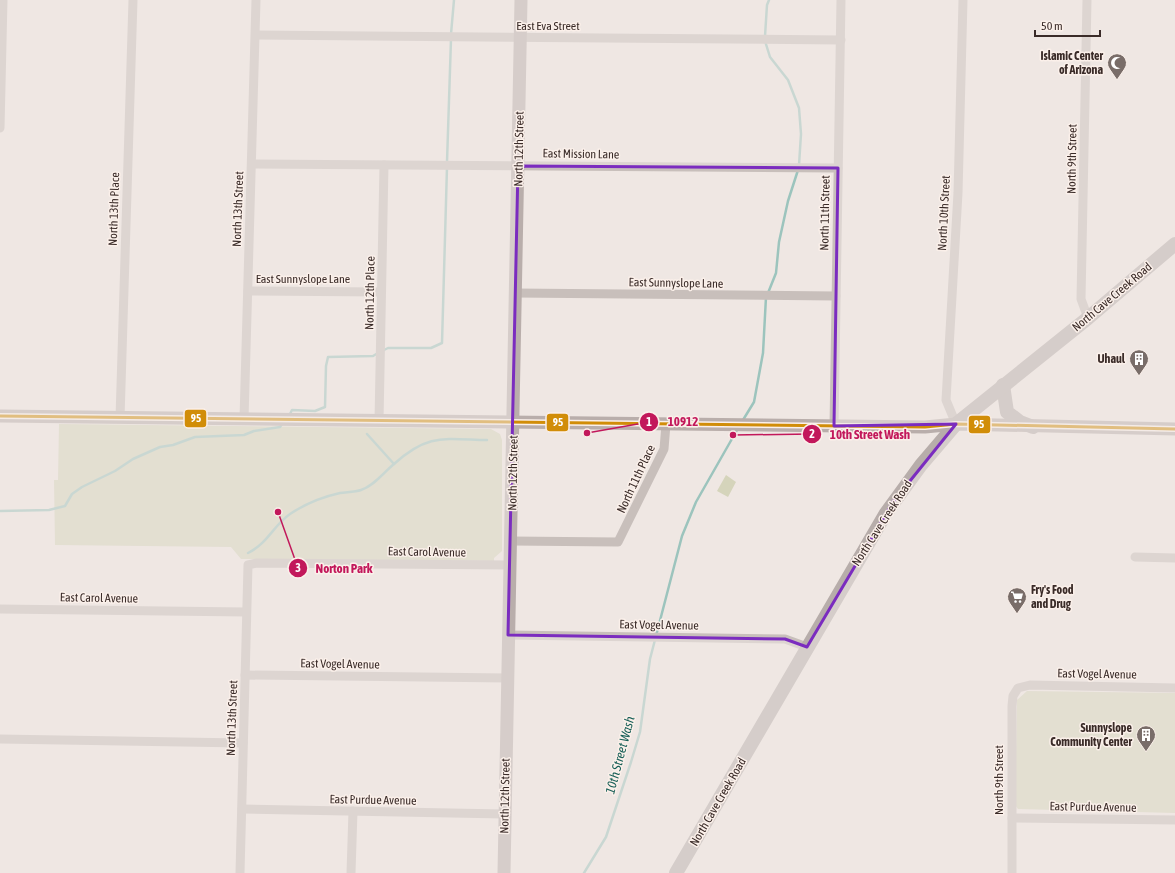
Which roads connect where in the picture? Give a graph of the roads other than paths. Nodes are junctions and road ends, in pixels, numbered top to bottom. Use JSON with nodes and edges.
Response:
{"nodes":[{"id":1,"x":4,"y":0,"type":"edge"},
{"id":2,"x":133,"y":0,"type":"edge"},
{"id":3,"x":256,"y":0,"type":"edge"},
{"id":4,"x":521,"y":0,"type":"edge"},
{"id":5,"x":841,"y":0,"type":"edge"},
{"id":6,"x":963,"y":0,"type":"edge"},
{"id":7,"x":1087,"y":0,"type":"edge"},
{"id":8,"x":256,"y":36,"type":"junction"},
{"id":9,"x":521,"y":38,"type":"junction"},
{"id":10,"x":840,"y":40,"type":"junction"},
{"id":11,"x":0,"y":128,"type":"edge"},
{"id":12,"x":252,"y":164,"type":"junction"},
{"id":13,"x":384,"y":165,"type":"junction"},
{"id":14,"x":518,"y":166,"type":"junction"},
{"id":15,"x":838,"y":168,"type":"junction"},
{"id":16,"x":1175,"y":244,"type":"edge"},
{"id":17,"x":248,"y":291,"type":"junction"},
{"id":18,"x":382,"y":292,"type":"junction"},
{"id":19,"x":515,"y":293,"type":"junction"},
{"id":20,"x":836,"y":296,"type":"junction"},
{"id":21,"x":1088,"y":318,"type":"junction"},
{"id":22,"x":1004,"y":385,"type":"junction"},
{"id":23,"x":0,"y":416,"type":"edge"},
{"id":24,"x":120,"y":418,"type":"junction"},
{"id":25,"x":244,"y":419,"type":"junction"},
{"id":26,"x":379,"y":421,"type":"junction"},
{"id":27,"x":513,"y":422,"type":"junction"},
{"id":28,"x":666,"y":424,"type":"junction"},
{"id":29,"x":956,"y":424,"type":"junction"},
{"id":30,"x":834,"y":426,"type":"junction"},
{"id":31,"x":1033,"y":427,"type":"junction"},
{"id":32,"x":1175,"y":429,"type":"edge"},
{"id":33,"x":511,"y":541,"type":"junction"},
{"id":34,"x":1135,"y":557,"type":"dead end"},
{"id":35,"x":1175,"y":558,"type":"edge"},
{"id":36,"x":248,"y":565,"type":"joint"},
{"id":37,"x":510,"y":565,"type":"junction"},
{"id":38,"x":0,"y":609,"type":"edge"},
{"id":39,"x":246,"y":612,"type":"junction"},
{"id":40,"x":508,"y":635,"type":"junction"},
{"id":41,"x":808,"y":647,"type":"junction"},
{"id":42,"x":245,"y":676,"type":"junction"},
{"id":43,"x":507,"y":678,"type":"junction"},
{"id":44,"x":1018,"y":688,"type":"joint"},
{"id":45,"x":1175,"y":688,"type":"edge"},
{"id":46,"x":0,"y":739,"type":"edge"},
{"id":47,"x":242,"y":743,"type":"junction"},
{"id":48,"x":242,"y":809,"type":"junction"},
{"id":49,"x":353,"y":811,"type":"junction"},
{"id":50,"x":504,"y":814,"type":"junction"},
{"id":51,"x":1012,"y":818,"type":"junction"},
{"id":52,"x":1175,"y":820,"type":"edge"},
{"id":53,"x":240,"y":873,"type":"edge"},
{"id":54,"x":351,"y":873,"type":"edge"},
{"id":55,"x":504,"y":873,"type":"edge"},
{"id":56,"x":676,"y":873,"type":"edge"},
{"id":57,"x":1012,"y":873,"type":"edge"}],
"edges":[{"from":1,"to":11,"type":"street"},
{"from":2,"to":24,"type":"street","name":"North 13th Place"},
{"from":3,"to":8,"type":"street","name":"North 13th Street"},
{"from":4,"to":9,"type":"street","name":"North 12th Street"},
{"from":5,"to":10,"type":"street","name":"North 11th Street"},
{"from":6,"to":29,"type":"street","name":"North 10th Street"},
{"from":7,"to":21,"type":"street","name":"North 9th Street"},
{"from":8,"to":9,"type":"street","name":"East Eva Street"},
{"from":8,"to":12,"type":"street","name":"North 13th Street"},
{"from":9,"to":10,"type":"street","name":"East Eva Street"},
{"from":9,"to":14,"type":"street","name":"North 12th Street"},
{"from":10,"to":15,"type":"street","name":"North 11th Street"},
{"from":12,"to":13,"type":"street","name":"East Mission Lane"},
{"from":12,"to":17,"type":"street","name":"North 13th Street"},
{"from":13,"to":14,"type":"street","name":"East Mission Lane"},
{"from":13,"to":18,"type":"street","name":"North 12th Place"},
{"from":14,"to":15,"type":"street","name":"East Mission Lane"},
{"from":14,"to":19,"type":"street","name":"North 12th Street"},
{"from":15,"to":20,"type":"street","name":"North 11th Street"},
{"from":16,"to":21,"type":"main road","name":"North Cave Creek Road"},
{"from":17,"to":18,"type":"street","name":"East Sunnyslope Lane"},
{"from":17,"to":25,"type":"street","name":"North 13th Street"},
{"from":18,"to":26,"type":"street","name":"North 12th Place"},
{"from":19,"to":20,"type":"street","name":"East Sunnyslope Lane"},
{"from":19,"to":27,"type":"street","name":"North 12th Street"},
{"from":20,"to":30,"type":"street","name":"North 11th Street"},
{"from":21,"to":22,"type":"main road","name":"North Cave Creek Road"},
{"from":22,"to":29,"type":"main road","name":"North Cave Creek Road"},
{"from":22,"to":31,"type":"main road"},
{"from":23,"to":24,"type":"street"},
{"from":24,"to":25,"type":"street"},
{"from":25,"to":26,"type":"street"},
{"from":26,"to":27,"type":"street"},
{"from":27,"to":28,"type":"street"},
{"from":27,"to":33,"type":"street","name":"North 12th Street"},
{"from":28,"to":30,"type":"street"},
{"from":28,"to":33,"type":"street","name":"North 11th Place"},
{"from":29,"to":30,"type":"street"},
{"from":29,"to":31,"type":"street"},
{"from":29,"to":41,"type":"main road","name":"North Cave Creek Road"},
{"from":31,"to":32,"type":"street"},
{"from":33,"to":37,"type":"street","name":"North 12th Street"},
{"from":34,"to":35,"type":"street"},
{"from":36,"to":37,"type":"street","name":"East Carol Avenue"},
{"from":36,"to":39,"type":"street","name":"North 13th Street"},
{"from":37,"to":40,"type":"street","name":"North 12th Street"},
{"from":38,"to":39,"type":"street","name":"East Carol Avenue"},
{"from":39,"to":42,"type":"street","name":"North 13th Street"},
{"from":40,"to":41,"type":"street","name":"East Vogel Avenue"},
{"from":40,"to":43,"type":"street","name":"North 12th Street"},
{"from":41,"to":56,"type":"main road","name":"North Cave Creek Road"},
{"from":42,"to":43,"type":"street","name":"East Vogel Avenue"},
{"from":42,"to":47,"type":"street","name":"North 13th Street"},
{"from":43,"to":50,"type":"street","name":"North 12th Street"},
{"from":44,"to":45,"type":"street","name":"East Vogel Avenue"},
{"from":44,"to":51,"type":"street","name":"North 9th Street"},
{"from":46,"to":47,"type":"street"},
{"from":47,"to":48,"type":"street","name":"North 13th Street"},
{"from":48,"to":49,"type":"street","name":"East Purdue Avenue"},
{"from":48,"to":53,"type":"street","name":"North 13th Street"},
{"from":49,"to":50,"type":"street","name":"East Purdue Avenue"},
{"from":49,"to":54,"type":"street"},
{"from":50,"to":55,"type":"street","name":"North 12th Street"},
{"from":51,"to":52,"type":"street","name":"East Purdue Avenue"},
{"from":51,"to":57,"type":"street","name":"North 9th Street"}]}
